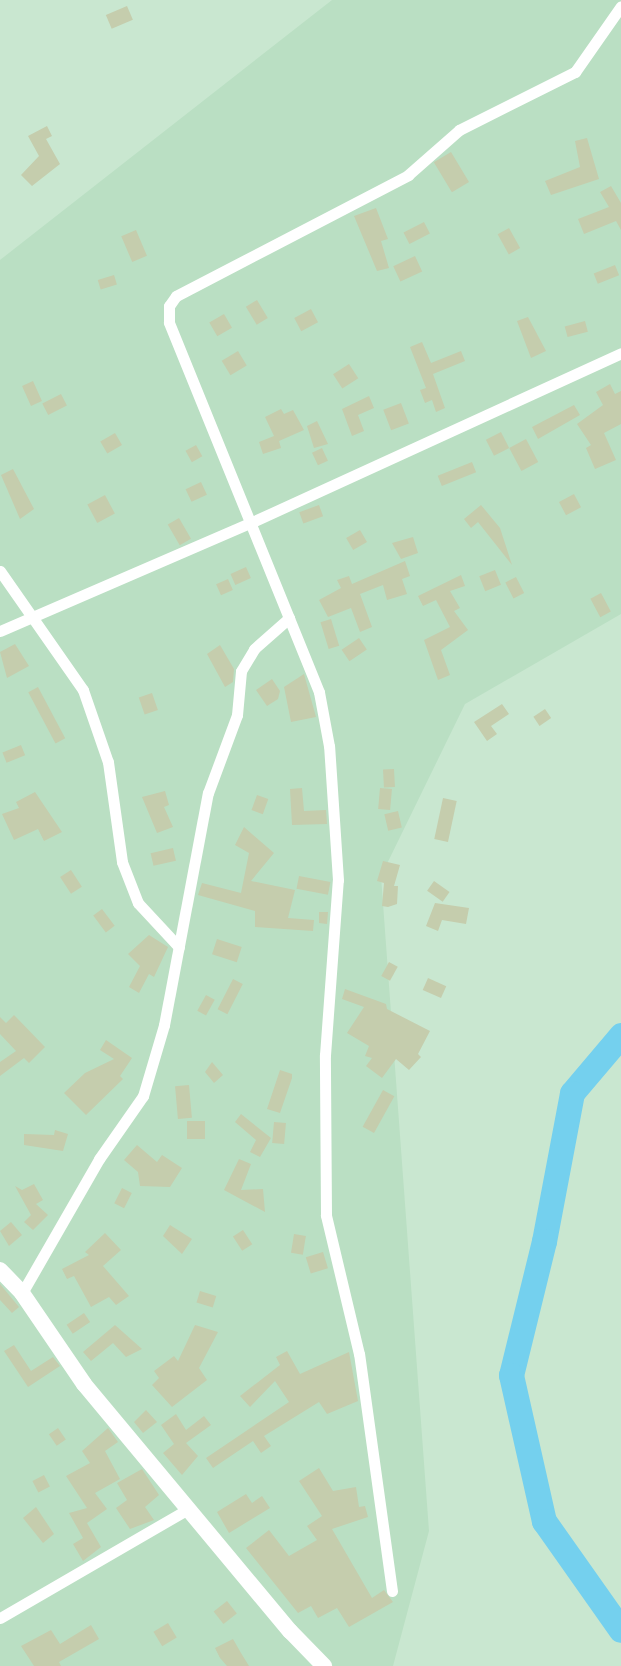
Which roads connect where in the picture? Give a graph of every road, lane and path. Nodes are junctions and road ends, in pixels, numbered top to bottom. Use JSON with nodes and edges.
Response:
{"nodes":[{"id":1,"x":621,"y":6,"type":"edge"},
{"id":2,"x":621,"y":353,"type":"edge"},
{"id":3,"x":250,"y":523,"type":"junction"},
{"id":4,"x":0,"y":571,"type":"edge"},
{"id":5,"x":33,"y":617,"type":"junction"},
{"id":6,"x":289,"y":618,"type":"junction"},
{"id":7,"x":0,"y":631,"type":"edge"},
{"id":8,"x":179,"y":947,"type":"junction"},
{"id":9,"x":0,"y":1270,"type":"edge"},
{"id":10,"x":22,"y":1293,"type":"junction"},
{"id":11,"x":188,"y":1509,"type":"junction"},
{"id":12,"x":392,"y":1591,"type":"dead end"},
{"id":13,"x":0,"y":1618,"type":"edge"},
{"id":14,"x":324,"y":1666,"type":"edge"}],
"edges":[{"from":1,"to":3,"type":"street"},
{"from":2,"to":3,"type":"street"},
{"from":3,"to":5,"type":"street"},
{"from":3,"to":6,"type":"street"},
{"from":4,"to":5,"type":"street"},
{"from":5,"to":7,"type":"street"},
{"from":5,"to":8,"type":"street"},
{"from":6,"to":8,"type":"street"},
{"from":6,"to":12,"type":"street"},
{"from":8,"to":10,"type":"street"},
{"from":9,"to":10,"type":"street"},
{"from":10,"to":11,"type":"street"},
{"from":11,"to":13,"type":"street"},
{"from":11,"to":14,"type":"street"}]}
